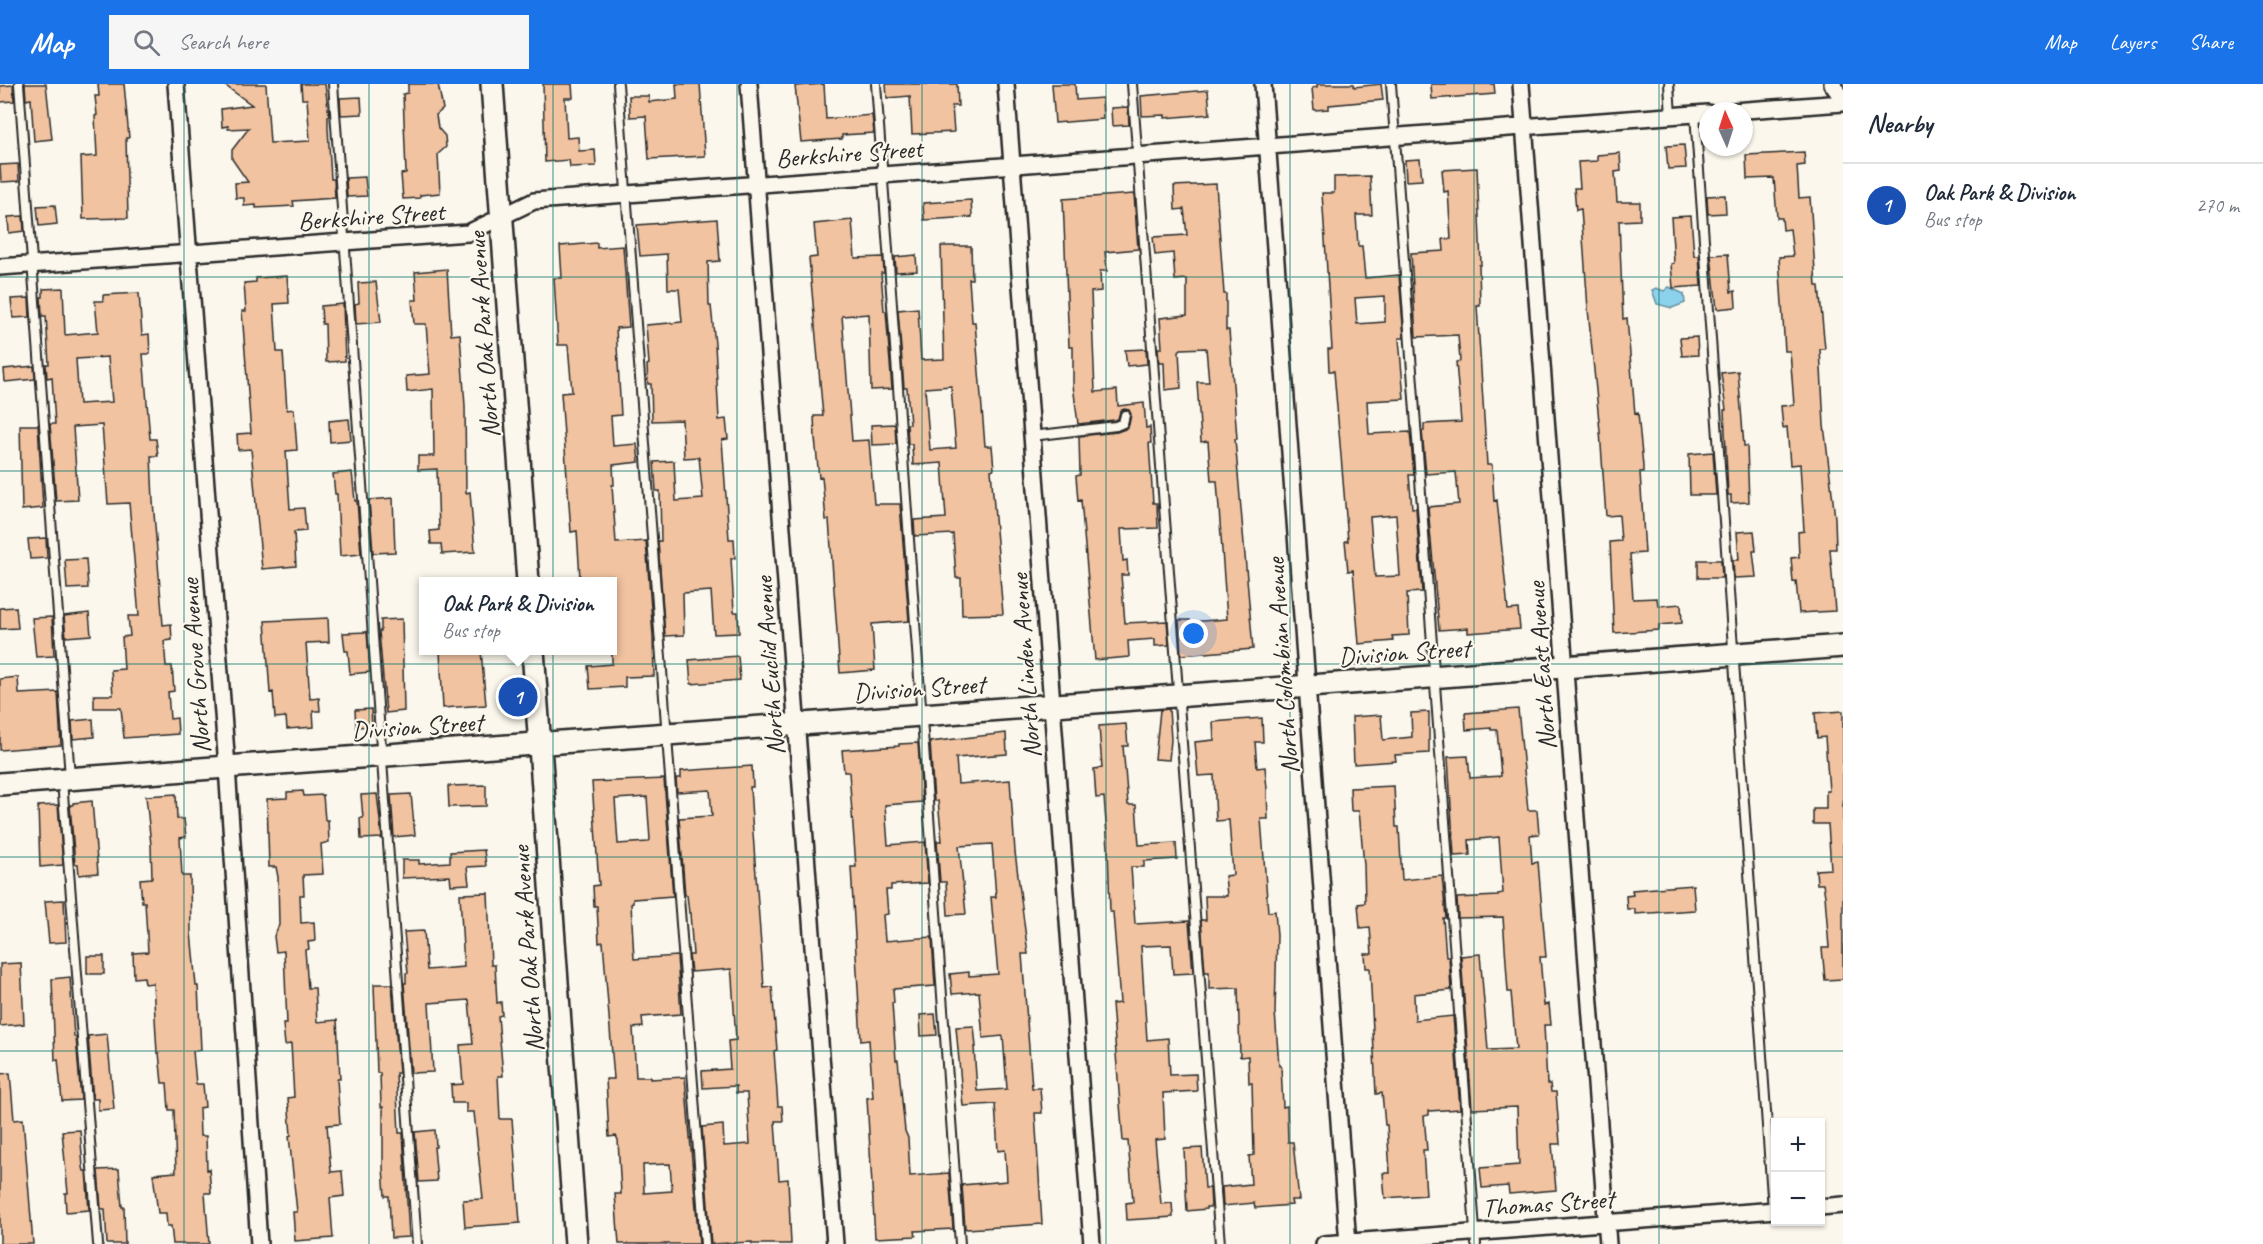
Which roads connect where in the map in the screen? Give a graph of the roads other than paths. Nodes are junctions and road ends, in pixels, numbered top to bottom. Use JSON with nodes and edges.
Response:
{"nodes":[{"id":1,"x":19,"y":84,"type":"edge"},
{"id":2,"x":176,"y":84,"type":"edge"},
{"id":3,"x":333,"y":84,"type":"edge"},
{"id":4,"x":492,"y":84,"type":"edge"},
{"id":5,"x":618,"y":84,"type":"edge"},
{"id":6,"x":749,"y":84,"type":"edge"},
{"id":7,"x":876,"y":84,"type":"edge"},
{"id":8,"x":1006,"y":84,"type":"edge"},
{"id":9,"x":1132,"y":84,"type":"edge"},
{"id":10,"x":1263,"y":84,"type":"edge"},
{"id":11,"x":1391,"y":84,"type":"edge"},
{"id":12,"x":1521,"y":84,"type":"edge"},
{"id":13,"x":1669,"y":84,"type":"edge"},
{"id":14,"x":1832,"y":84,"type":"edge"},
{"id":15,"x":1843,"y":101,"type":"edge"},
{"id":16,"x":1753,"y":109,"type":"edge"},
{"id":17,"x":1699,"y":113,"type":"edge"},
{"id":18,"x":1671,"y":116,"type":"junction"},
{"id":19,"x":1524,"y":126,"type":"junction"},
{"id":20,"x":1395,"y":136,"type":"junction"},
{"id":21,"x":1267,"y":146,"type":"junction"},
{"id":22,"x":1138,"y":156,"type":"junction"},
{"id":23,"x":1704,"y":156,"type":"edge"},
{"id":24,"x":1012,"y":165,"type":"junction"},
{"id":25,"x":883,"y":175,"type":"junction"},
{"id":26,"x":756,"y":184,"type":"junction"},
{"id":27,"x":626,"y":194,"type":"junction"},
{"id":28,"x":501,"y":217,"type":"junction"},
{"id":29,"x":344,"y":242,"type":"junction"},
{"id":30,"x":188,"y":253,"type":"junction"},
{"id":31,"x":33,"y":264,"type":"junction"},
{"id":32,"x":0,"y":267,"type":"edge"},
{"id":33,"x":1125,"y":415,"type":"dead end"},
{"id":34,"x":1032,"y":436,"type":"junction"},
{"id":35,"x":528,"y":577,"type":"edge"},
{"id":36,"x":1843,"y":646,"type":"edge"},
{"id":37,"x":1733,"y":654,"type":"junction"},
{"id":38,"x":533,"y":655,"type":"edge"},
{"id":39,"x":1564,"y":667,"type":"junction"},
{"id":40,"x":1435,"y":676,"type":"junction"},
{"id":41,"x":1307,"y":686,"type":"junction"},
{"id":42,"x":1179,"y":696,"type":"junction"},
{"id":43,"x":1052,"y":705,"type":"junction"},
{"id":44,"x":922,"y":715,"type":"junction"},
{"id":45,"x":797,"y":724,"type":"junction"},
{"id":46,"x":667,"y":734,"type":"junction"},
{"id":47,"x":539,"y":744,"type":"junction"},
{"id":48,"x":382,"y":755,"type":"junction"},
{"id":49,"x":227,"y":767,"type":"junction"},
{"id":50,"x":66,"y":779,"type":"junction"},
{"id":51,"x":0,"y":784,"type":"edge"},
{"id":52,"x":1771,"y":1172,"type":"edge"},
{"id":53,"x":1843,"y":1205,"type":"edge"},
{"id":54,"x":1825,"y":1207,"type":"edge"},
{"id":55,"x":1771,"y":1210,"type":"edge"},
{"id":56,"x":1606,"y":1223,"type":"junction"},
{"id":57,"x":1476,"y":1238,"type":"edge"},
{"id":58,"x":1348,"y":1243,"type":"edge"},
{"id":59,"x":98,"y":1244,"type":"edge"},
{"id":60,"x":259,"y":1244,"type":"edge"},
{"id":61,"x":417,"y":1244,"type":"edge"},
{"id":62,"x":576,"y":1244,"type":"edge"},
{"id":63,"x":705,"y":1244,"type":"edge"},
{"id":64,"x":835,"y":1244,"type":"edge"},
{"id":65,"x":960,"y":1244,"type":"edge"},
{"id":66,"x":1092,"y":1244,"type":"edge"},
{"id":67,"x":1220,"y":1244,"type":"edge"},
{"id":68,"x":1324,"y":1244,"type":"edge"},
{"id":69,"x":1608,"y":1244,"type":"edge"}],
"edges":[{"from":1,"to":31,"type":"lane"},
{"from":2,"to":30,"type":"street","name":"North Grove Avenue"},
{"from":3,"to":29,"type":"lane"},
{"from":4,"to":28,"type":"street","name":"North Oak Park Avenue"},
{"from":5,"to":27,"type":"lane"},
{"from":6,"to":26,"type":"street","name":"North Euclid Avenue"},
{"from":7,"to":25,"type":"lane"},
{"from":8,"to":24,"type":"street","name":"North Linden Avenue"},
{"from":9,"to":22,"type":"lane"},
{"from":10,"to":21,"type":"street","name":"North Colombian Avenue"},
{"from":11,"to":20,"type":"lane"},
{"from":12,"to":19,"type":"street","name":"North East Avenue"},
{"from":13,"to":18,"type":"lane"},
{"from":14,"to":15,"type":"street"},
{"from":15,"to":16,"type":"street"},
{"from":17,"to":18,"type":"street","name":"Berkshire Street"},
{"from":18,"to":19,"type":"street","name":"Berkshire Street"},
{"from":19,"to":20,"type":"street","name":"Berkshire Street"},
{"from":19,"to":39,"type":"street","name":"North East Avenue"},
{"from":20,"to":21,"type":"street","name":"Berkshire Street"},
{"from":20,"to":40,"type":"lane"},
{"from":21,"to":22,"type":"street","name":"Berkshire Street"},
{"from":21,"to":41,"type":"street","name":"North Colombian Avenue"},
{"from":22,"to":24,"type":"street","name":"Berkshire Street"},
{"from":22,"to":42,"type":"lane"},
{"from":23,"to":37,"type":"lane"},
{"from":24,"to":25,"type":"street","name":"Berkshire Street"},
{"from":24,"to":34,"type":"street","name":"North Linden Avenue"},
{"from":25,"to":26,"type":"street","name":"Berkshire Street"},
{"from":25,"to":44,"type":"lane"},
{"from":26,"to":27,"type":"street","name":"Berkshire Street"},
{"from":26,"to":45,"type":"street","name":"North Euclid Avenue"},
{"from":27,"to":28,"type":"street","name":"Berkshire Street"},
{"from":27,"to":46,"type":"lane"},
{"from":28,"to":29,"type":"street","name":"Berkshire Street"},
{"from":28,"to":35,"type":"street","name":"North Oak Park Avenue"},
{"from":29,"to":30,"type":"street","name":"Berkshire Street"},
{"from":29,"to":48,"type":"lane"},
{"from":30,"to":31,"type":"street","name":"Berkshire Street"},
{"from":30,"to":49,"type":"street","name":"North Grove Avenue"},
{"from":31,"to":32,"type":"street","name":"Berkshire Street"},
{"from":31,"to":50,"type":"lane"},
{"from":33,"to":34,"type":"lane"},
{"from":34,"to":43,"type":"street","name":"North Linden Avenue"},
{"from":36,"to":37,"type":"street","name":"Division Street"},
{"from":37,"to":39,"type":"street","name":"Division Street"},
{"from":37,"to":52,"type":"lane"},
{"from":38,"to":47,"type":"street","name":"North Oak Park Avenue"},
{"from":39,"to":40,"type":"street","name":"Division Street"},
{"from":39,"to":56,"type":"street","name":"North East Avenue"},
{"from":40,"to":41,"type":"street","name":"Division Street"},
{"from":40,"to":57,"type":"lane"},
{"from":41,"to":42,"type":"street","name":"Division Street"},
{"from":41,"to":58,"type":"street","name":"North Colombian Avenue"},
{"from":42,"to":43,"type":"street","name":"Division Street"},
{"from":42,"to":67,"type":"lane"},
{"from":43,"to":44,"type":"street","name":"Division Street"},
{"from":43,"to":66,"type":"street","name":"North Linden Avenue"},
{"from":44,"to":45,"type":"street","name":"Division Street"},
{"from":44,"to":65,"type":"lane"},
{"from":45,"to":46,"type":"street","name":"Division Street"},
{"from":45,"to":64,"type":"street","name":"North Euclid Avenue"},
{"from":46,"to":47,"type":"street","name":"Division Street"},
{"from":46,"to":63,"type":"lane"},
{"from":47,"to":48,"type":"street","name":"Division Street"},
{"from":47,"to":62,"type":"street","name":"North Oak Park Avenue"},
{"from":48,"to":49,"type":"street","name":"Division Street"},
{"from":48,"to":61,"type":"lane"},
{"from":49,"to":50,"type":"street","name":"Division Street"},
{"from":49,"to":60,"type":"street","name":"North Grove Avenue"},
{"from":50,"to":51,"type":"street","name":"Division Street"},
{"from":50,"to":59,"type":"lane"},
{"from":53,"to":54,"type":"street"},
{"from":55,"to":56,"type":"street","name":"Thomas Street"},
{"from":56,"to":57,"type":"street","name":"Thomas Street"},
{"from":56,"to":69,"type":"street","name":"North East Avenue"},
{"from":57,"to":58,"type":"street","name":"Thomas Street"},
{"from":58,"to":68,"type":"street","name":"Thomas Street"}]}
